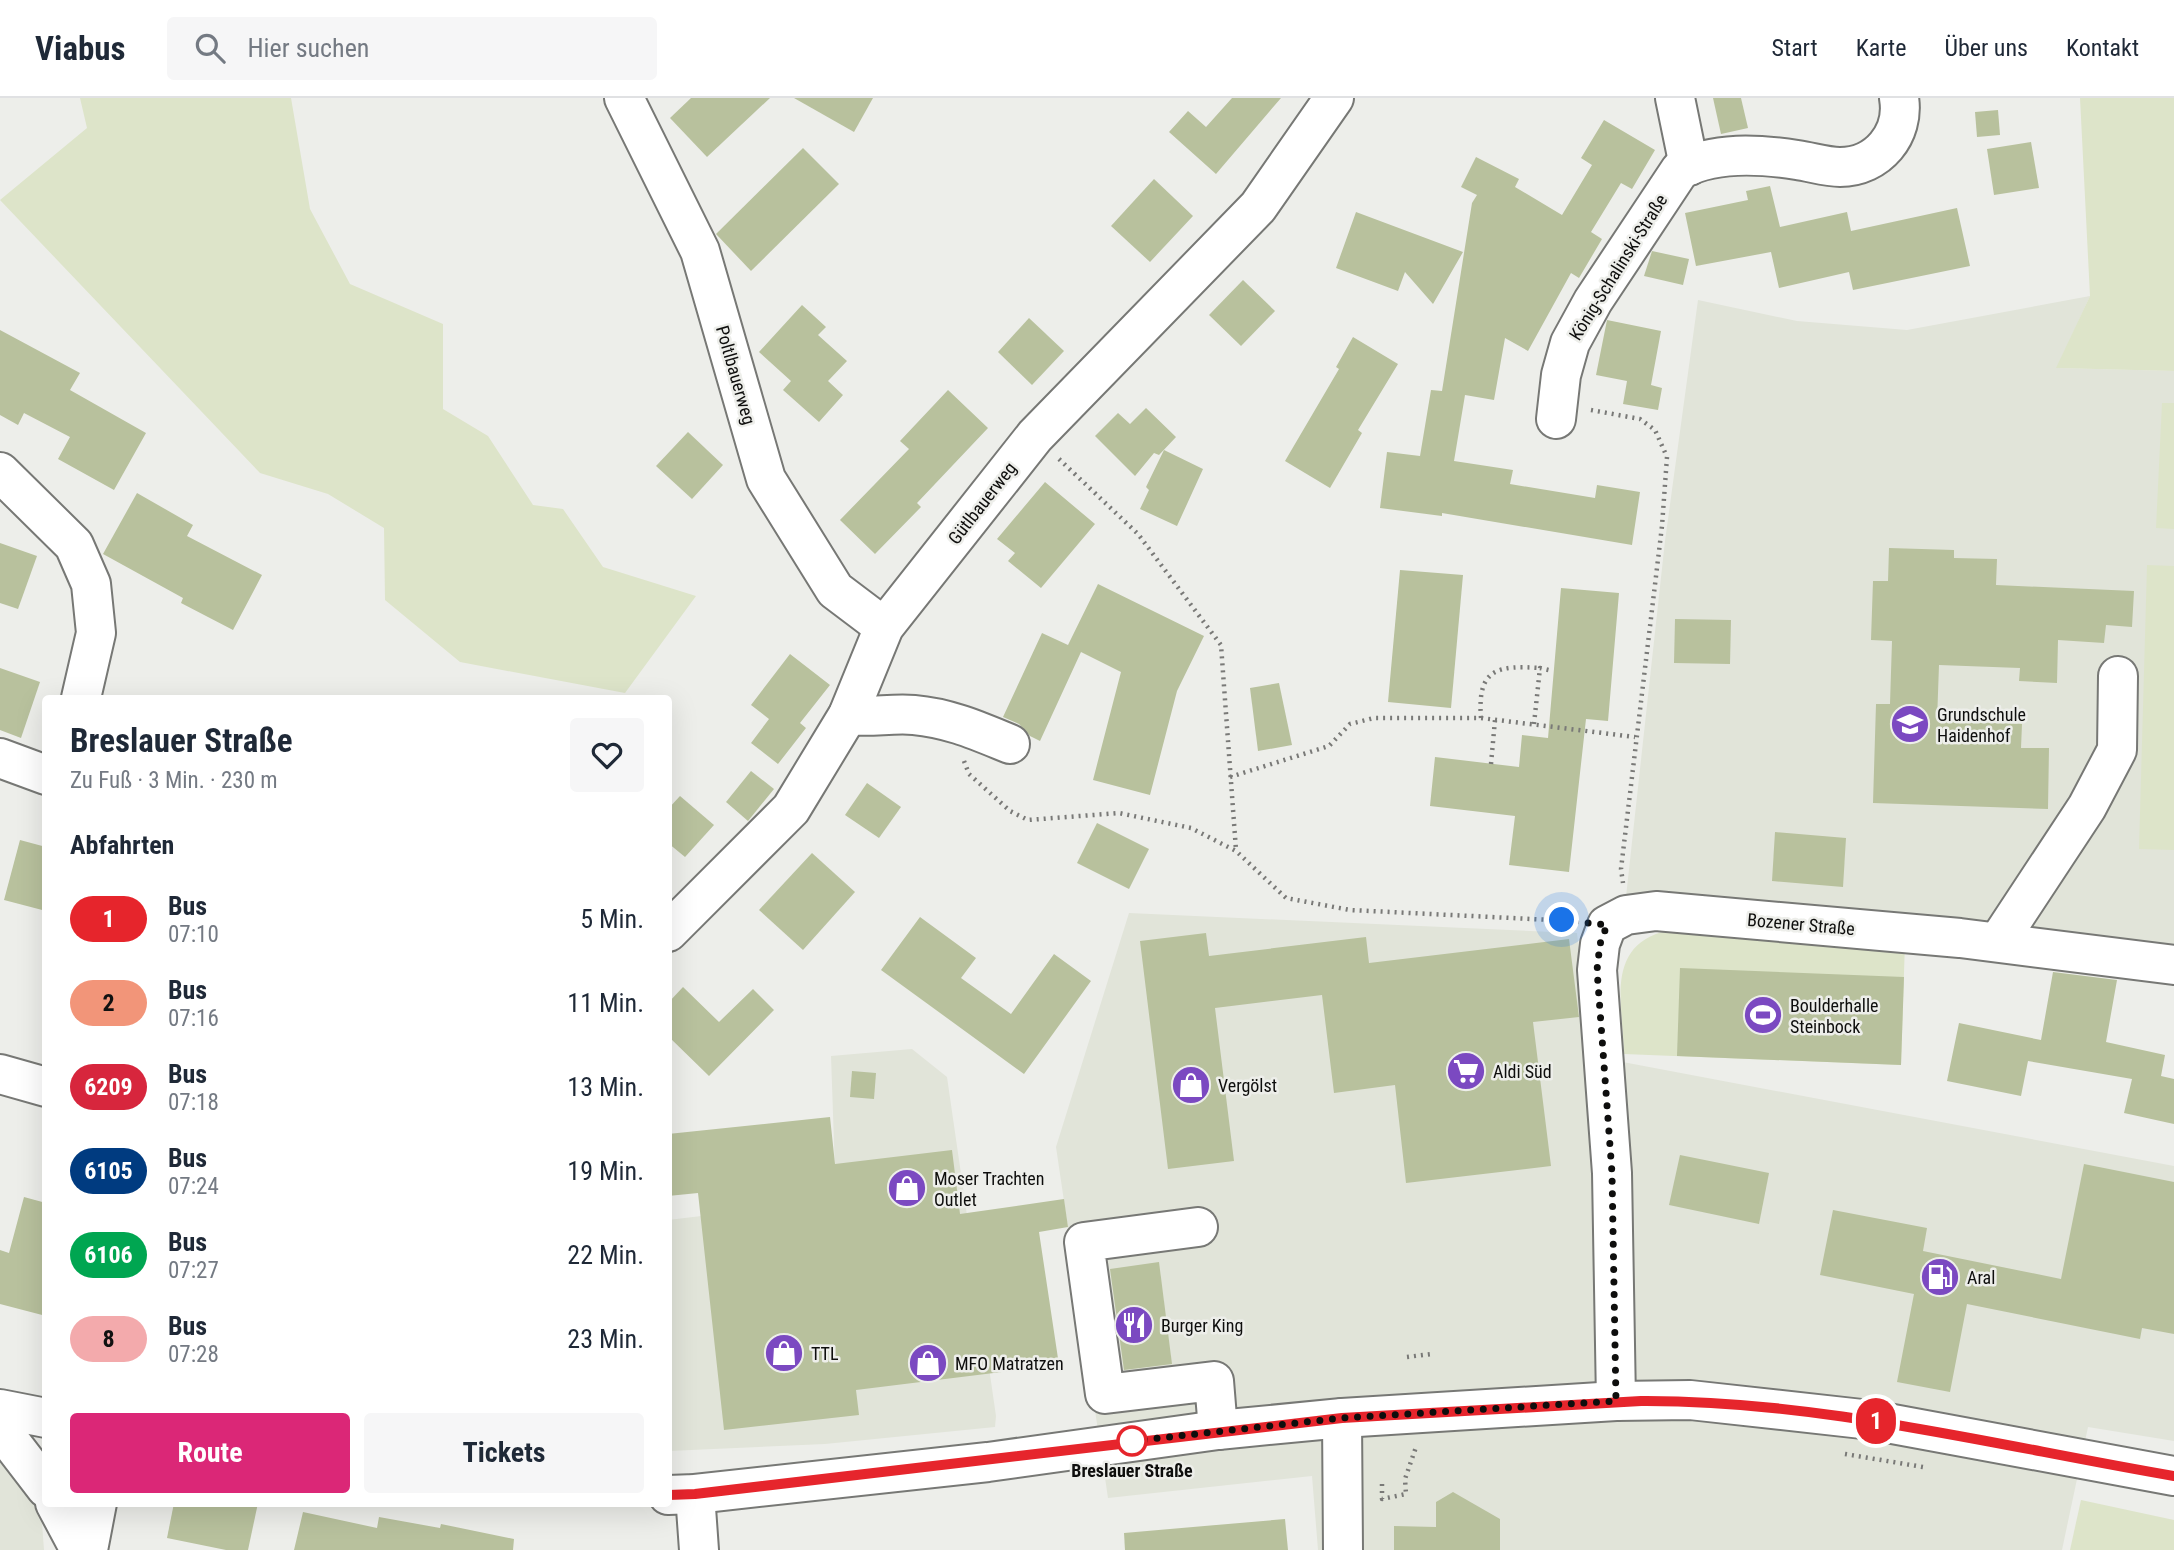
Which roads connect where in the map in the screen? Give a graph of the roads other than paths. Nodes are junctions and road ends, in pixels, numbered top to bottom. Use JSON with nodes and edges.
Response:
{"nodes":[{"id":1,"x":624,"y":98,"type":"edge"},
{"id":2,"x":1334,"y":98,"type":"edge"},
{"id":3,"x":1675,"y":98,"type":"edge"},
{"id":4,"x":1899,"y":98,"type":"edge"},
{"id":5,"x":1689,"y":166,"type":"junction"},
{"id":6,"x":1557,"y":412,"type":"road end"},
{"id":7,"x":0,"y":472,"type":"edge"},
{"id":8,"x":884,"y":627,"type":"junction"},
{"id":9,"x":2118,"y":676,"type":"dead end"},
{"id":10,"x":82,"y":695,"type":"edge"},
{"id":11,"x":848,"y":715,"type":"junction"},
{"id":12,"x":1010,"y":744,"type":"dead end"},
{"id":13,"x":0,"y":758,"type":"edge"},
{"id":14,"x":42,"y":774,"type":"edge"},
{"id":15,"x":672,"y":929,"type":"edge"},
{"id":16,"x":1998,"y":942,"type":"junction"},
{"id":17,"x":2174,"y":965,"type":"edge"},
{"id":18,"x":0,"y":1074,"type":"edge"},
{"id":19,"x":42,"y":1086,"type":"edge"},
{"id":20,"x":1198,"y":1227,"type":"dead end"},
{"id":21,"x":1616,"y":1401,"type":"junction"},
{"id":22,"x":0,"y":1409,"type":"edge"},
{"id":23,"x":42,"y":1417,"type":"edge"},
{"id":24,"x":1342,"y":1418,"type":"junction"},
{"id":25,"x":0,"y":1429,"type":"edge"},
{"id":26,"x":1218,"y":1430,"type":"junction"},
{"id":27,"x":2174,"y":1476,"type":"edge"},
{"id":28,"x":42,"y":1483,"type":"edge"},
{"id":29,"x":682,"y":1494,"type":"edge"},
{"id":30,"x":57,"y":1507,"type":"edge"},
{"id":31,"x":96,"y":1507,"type":"edge"},
{"id":32,"x":80,"y":1550,"type":"edge"},
{"id":33,"x":88,"y":1550,"type":"edge"},
{"id":34,"x":699,"y":1550,"type":"edge"},
{"id":35,"x":1343,"y":1550,"type":"edge"}],
"edges":[{"from":1,"to":8,"type":"street","name":"Poltlbauerweg"},
{"from":2,"to":8,"type":"street","name":"Gütlbauerweg"},
{"from":3,"to":5,"type":"street"},
{"from":4,"to":5,"type":"street","name":"König-Schalinski-Straße"},
{"from":5,"to":6,"type":"street","name":"König-Schalinski-Straße"},
{"from":7,"to":10,"type":"street"},
{"from":8,"to":11,"type":"street","name":"Gütlbauerweg"},
{"from":9,"to":16,"type":"street"},
{"from":11,"to":12,"type":"street"},
{"from":11,"to":15,"type":"street","name":"Gütlbauerweg"},
{"from":13,"to":14,"type":"street"},
{"from":16,"to":17,"type":"street","name":"Bozener Straße"},
{"from":16,"to":21,"type":"street","name":"Bozener Straße"},
{"from":18,"to":19,"type":"street"},
{"from":20,"to":26,"type":"street"},
{"from":21,"to":24,"type":"street"},
{"from":21,"to":27,"type":"street"},
{"from":22,"to":23,"type":"street"},
{"from":24,"to":26,"type":"street"},
{"from":24,"to":35,"type":"street"},
{"from":25,"to":28,"type":"street"},
{"from":26,"to":29,"type":"street"},
{"from":29,"to":34,"type":"street"},
{"from":30,"to":32,"type":"street"},
{"from":31,"to":33,"type":"street"}]}
